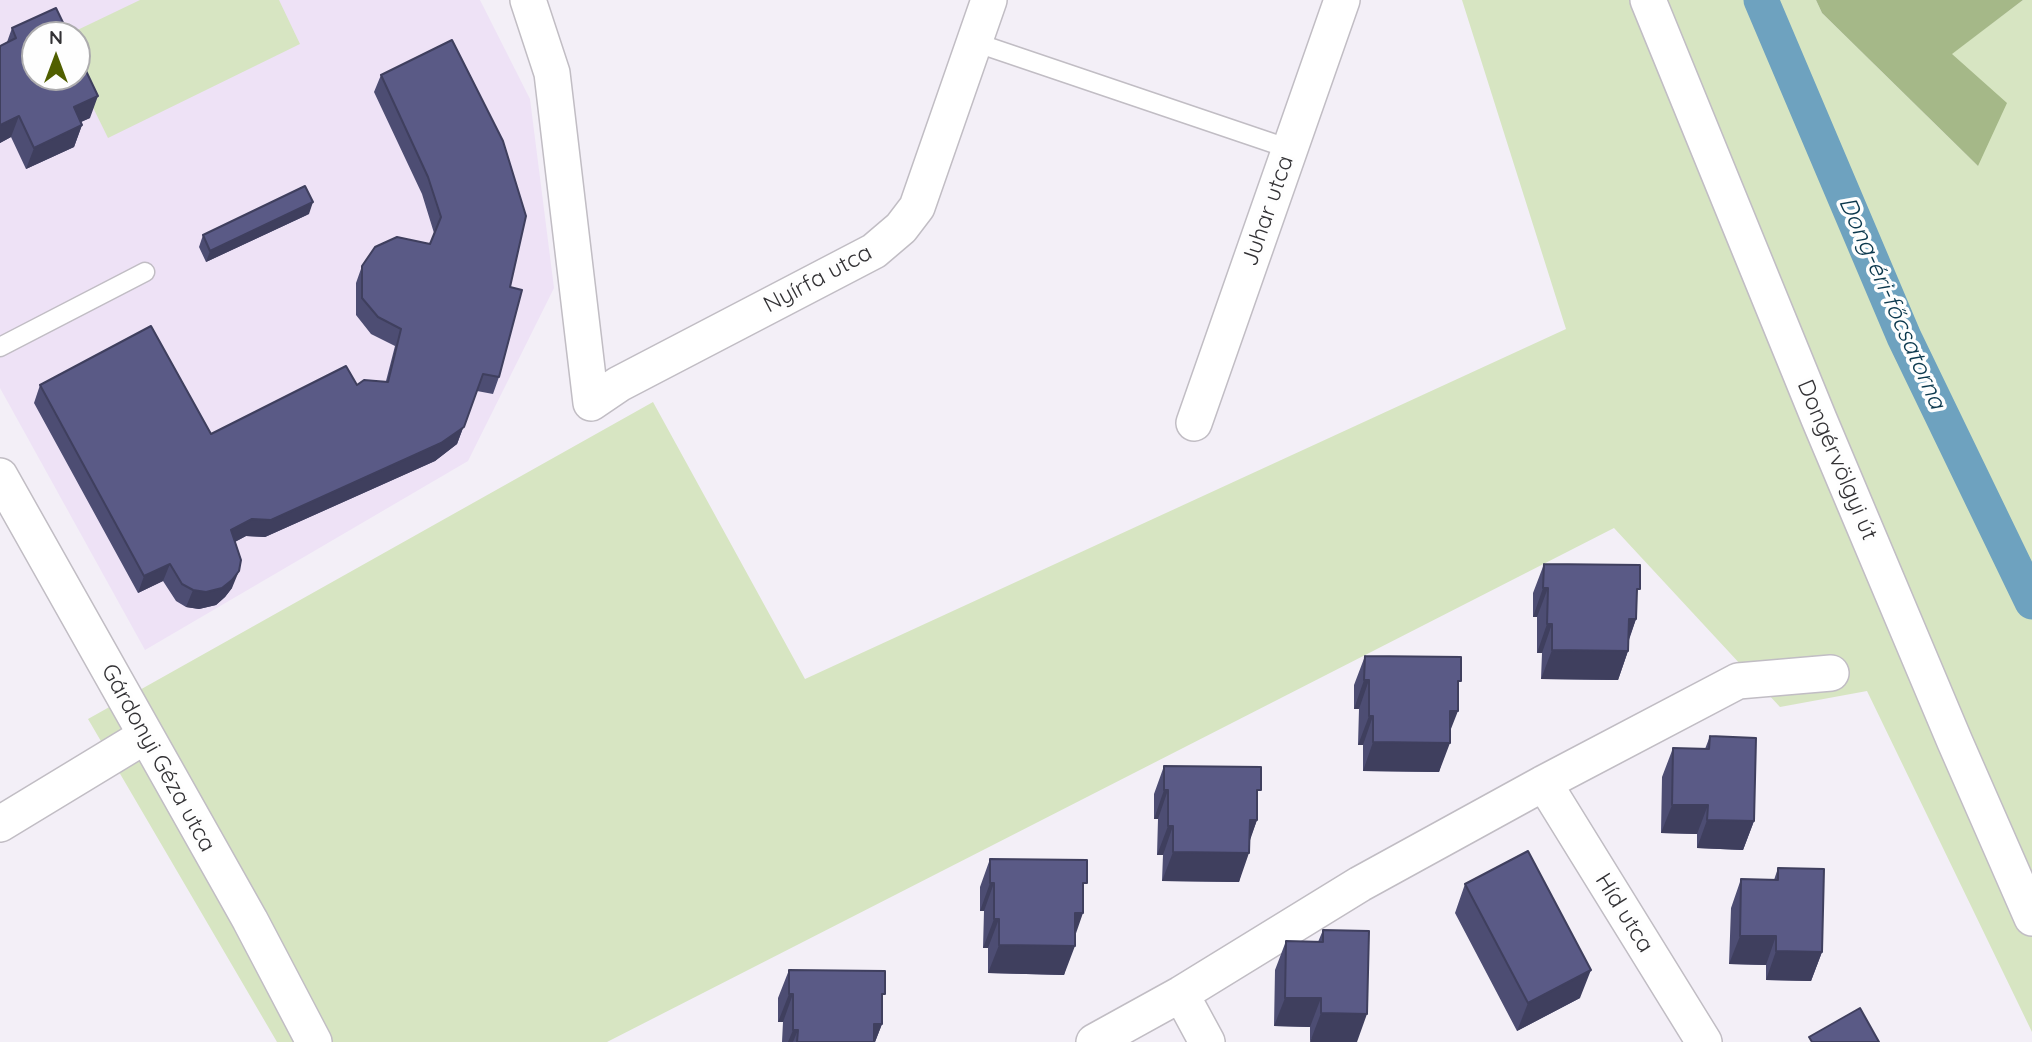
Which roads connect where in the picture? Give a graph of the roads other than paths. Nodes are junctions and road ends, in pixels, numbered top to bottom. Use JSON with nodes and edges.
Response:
{"nodes":[{"id":1,"x":528,"y":0,"type":"edge"},
{"id":2,"x":989,"y":0,"type":"edge"},
{"id":3,"x":1342,"y":0,"type":"edge"},
{"id":4,"x":1648,"y":0,"type":"edge"},
{"id":5,"x":974,"y":42,"type":"junction"},
{"id":6,"x":1290,"y":149,"type":"junction"},
{"id":7,"x":145,"y":272,"type":"dead end"},
{"id":8,"x":0,"y":347,"type":"edge"},
{"id":9,"x":1194,"y":423,"type":"dead end"},
{"id":10,"x":0,"y":476,"type":"edge"},
{"id":11,"x":1831,"y":673,"type":"dead end"},
{"id":12,"x":145,"y":736,"type":"junction"},
{"id":13,"x":1544,"y":783,"type":"junction"},
{"id":14,"x":0,"y":824,"type":"edge"},
{"id":15,"x":2032,"y":918,"type":"edge"},
{"id":16,"x":1181,"y":994,"type":"junction"},
{"id":17,"x":314,"y":1042,"type":"edge"},
{"id":18,"x":1094,"y":1042,"type":"edge"},
{"id":19,"x":1207,"y":1042,"type":"edge"},
{"id":20,"x":1704,"y":1042,"type":"edge"}],
"edges":[{"from":1,"to":5,"type":"street","name":"Nyírfa utca"},
{"from":2,"to":5,"type":"street","name":"Nyírfa utca"},
{"from":3,"to":6,"type":"street","name":"Juhar utca"},
{"from":4,"to":15,"type":"street","name":"Dongérvölgyi út"},
{"from":5,"to":6,"type":"lane"},
{"from":6,"to":9,"type":"street","name":"Juhar utca"},
{"from":7,"to":8,"type":"lane"},
{"from":10,"to":12,"type":"street","name":"Gárdonyi Géza utca"},
{"from":11,"to":13,"type":"street"},
{"from":12,"to":14,"type":"street"},
{"from":12,"to":17,"type":"street","name":"Gárdonyi Géza utca"},
{"from":13,"to":16,"type":"street"},
{"from":13,"to":20,"type":"street","name":"Híd utca"},
{"from":16,"to":18,"type":"street"},
{"from":16,"to":19,"type":"street"}]}
